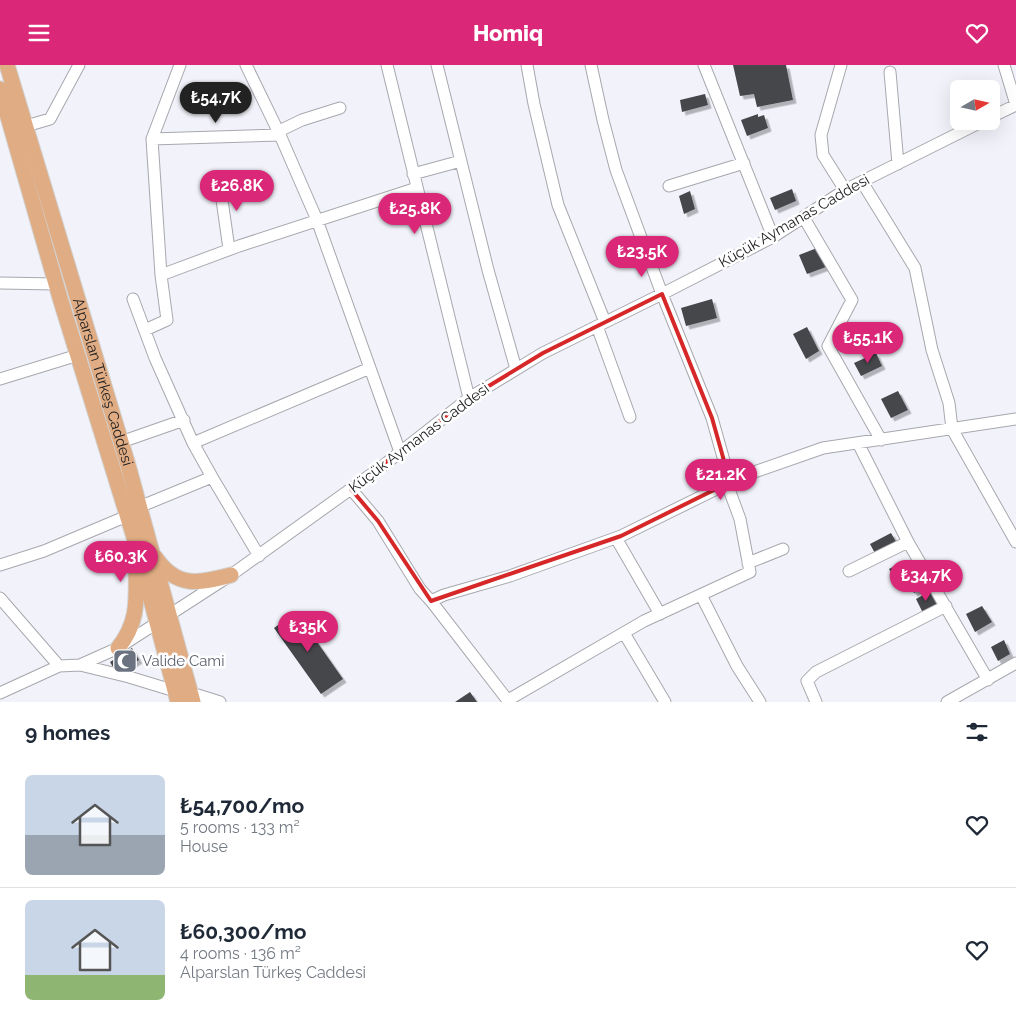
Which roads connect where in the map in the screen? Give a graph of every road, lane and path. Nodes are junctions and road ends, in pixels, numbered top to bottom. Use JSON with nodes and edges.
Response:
{"nodes":[{"id":1,"x":7,"y":65,"type":"edge"},
{"id":2,"x":79,"y":65,"type":"edge"},
{"id":3,"x":180,"y":65,"type":"edge"},
{"id":4,"x":246,"y":65,"type":"edge"},
{"id":5,"x":387,"y":65,"type":"edge"},
{"id":6,"x":437,"y":65,"type":"edge"},
{"id":7,"x":527,"y":65,"type":"edge"},
{"id":8,"x":591,"y":65,"type":"edge"},
{"id":9,"x":704,"y":65,"type":"edge"},
{"id":10,"x":841,"y":65,"type":"edge"},
{"id":11,"x":1004,"y":65,"type":"edge"},
{"id":12,"x":890,"y":72,"type":"dead end"},
{"id":13,"x":0,"y":89,"type":"edge"},
{"id":14,"x":1016,"y":105,"type":"edge"},
{"id":15,"x":340,"y":109,"type":"dead end"},
{"id":16,"x":1000,"y":113,"type":"edge"},
{"id":17,"x":26,"y":126,"type":"junction"},
{"id":18,"x":965,"y":130,"type":"edge"},
{"id":19,"x":279,"y":133,"type":"junction"},
{"id":20,"x":152,"y":139,"type":"junction"},
{"id":21,"x":461,"y":161,"type":"junction"},
{"id":22,"x":744,"y":163,"type":"junction"},
{"id":23,"x":898,"y":164,"type":"junction"},
{"id":24,"x":413,"y":174,"type":"junction"},
{"id":25,"x":219,"y":179,"type":"dead end"},
{"id":26,"x":862,"y":181,"type":"junction"},
{"id":27,"x":669,"y":187,"type":"dead end"},
{"id":28,"x":416,"y":188,"type":"junction"},
{"id":29,"x":845,"y":190,"type":"junction"},
{"id":30,"x":804,"y":217,"type":"junction"},
{"id":31,"x":316,"y":220,"type":"junction"},
{"id":32,"x":773,"y":237,"type":"junction"},
{"id":33,"x":229,"y":249,"type":"junction"},
{"id":34,"x":161,"y":275,"type":"junction"},
{"id":35,"x":0,"y":283,"type":"edge"},
{"id":36,"x":56,"y":284,"type":"junction"},
{"id":37,"x":662,"y":294,"type":"junction"},
{"id":38,"x":133,"y":299,"type":"dead end"},
{"id":39,"x":601,"y":324,"type":"junction"},
{"id":40,"x":145,"y":330,"type":"junction"},
{"id":41,"x":78,"y":355,"type":"junction"},
{"id":42,"x":370,"y":368,"type":"junction"},
{"id":43,"x":516,"y":369,"type":"junction"},
{"id":44,"x":0,"y":379,"type":"edge"},
{"id":45,"x":469,"y":398,"type":"junction"},
{"id":46,"x":630,"y":417,"type":"dead end"},
{"id":47,"x":1016,"y":419,"type":"edge"},
{"id":48,"x":184,"y":420,"type":"junction"},
{"id":49,"x":952,"y":429,"type":"junction"},
{"id":50,"x":881,"y":440,"type":"junction"},
{"id":51,"x":121,"y":442,"type":"junction"},
{"id":52,"x":193,"y":443,"type":"junction"},
{"id":53,"x":858,"y":443,"type":"junction"},
{"id":54,"x":400,"y":452,"type":"junction"},
{"id":55,"x":212,"y":477,"type":"junction"},
{"id":56,"x":729,"y":483,"type":"junction"},
{"id":57,"x":351,"y":489,"type":"junction"},
{"id":58,"x":133,"y":511,"type":"junction"},
{"id":59,"x":616,"y":538,"type":"junction"},
{"id":60,"x":908,"y":542,"type":"junction"},
{"id":61,"x":1016,"y":542,"type":"edge"},
{"id":62,"x":144,"y":549,"type":"junction"},
{"id":63,"x":783,"y":549,"type":"dead end"},
{"id":64,"x":259,"y":555,"type":"junction"},
{"id":65,"x":748,"y":563,"type":"junction"},
{"id":66,"x":0,"y":565,"type":"edge"},
{"id":67,"x":849,"y":571,"type":"dead end"},
{"id":68,"x":231,"y":575,"type":"junction"},
{"id":69,"x":701,"y":595,"type":"junction"},
{"id":70,"x":0,"y":598,"type":"edge"},
{"id":71,"x":431,"y":601,"type":"junction"},
{"id":72,"x":946,"y":606,"type":"junction"},
{"id":73,"x":660,"y":613,"type":"junction"},
{"id":74,"x":163,"y":619,"type":"junction"},
{"id":75,"x":624,"y":633,"type":"junction"},
{"id":76,"x":118,"y":649,"type":"junction"},
{"id":77,"x":1016,"y":663,"type":"edge"},
{"id":78,"x":80,"y":665,"type":"junction"},
{"id":79,"x":59,"y":666,"type":"junction"},
{"id":80,"x":988,"y":680,"type":"junction"},
{"id":81,"x":0,"y":693,"type":"edge"},
{"id":82,"x":184,"y":698,"type":"edge"},
{"id":83,"x":955,"y":700,"type":"edge"},
{"id":84,"x":509,"y":701,"type":"edge"},
{"id":85,"x":220,"y":702,"type":"edge"},
{"id":86,"x":665,"y":702,"type":"edge"},
{"id":87,"x":760,"y":702,"type":"edge"},
{"id":88,"x":816,"y":702,"type":"edge"}],
"edges":[{"from":1,"to":17,"type":"main road","name":"Alparslan Türkeş Caddesi"},
{"from":2,"to":17,"type":"street"},
{"from":3,"to":20,"type":"street"},
{"from":4,"to":19,"type":"street"},
{"from":5,"to":24,"type":"street"},
{"from":6,"to":21,"type":"street"},
{"from":7,"to":39,"type":"street"},
{"from":8,"to":37,"type":"street"},
{"from":9,"to":22,"type":"street"},
{"from":10,"to":29,"type":"street"},
{"from":11,"to":14,"type":"street"},
{"from":12,"to":23,"type":"street"},
{"from":13,"to":36,"type":"main road","name":"Alparslan Türkeş Caddesi"},
{"from":14,"to":16,"type":"street"},
{"from":15,"to":19,"type":"street"},
{"from":17,"to":51,"type":"main road","name":"Alparslan Türkeş Caddesi"},
{"from":18,"to":23,"type":"street","name":"Küçük Aymanas Caddesi"},
{"from":19,"to":20,"type":"street"},
{"from":19,"to":31,"type":"street"},
{"from":20,"to":34,"type":"street"},
{"from":21,"to":24,"type":"street"},
{"from":21,"to":43,"type":"street"},
{"from":22,"to":27,"type":"street"},
{"from":22,"to":32,"type":"street"},
{"from":23,"to":26,"type":"street","name":"Küçük Aymanas Caddesi"},
{"from":24,"to":28,"type":"street"},
{"from":25,"to":33,"type":"street"},
{"from":26,"to":29,"type":"street","name":"Küçük Aymanas Caddesi"},
{"from":26,"to":49,"type":"street"},
{"from":28,"to":31,"type":"street"},
{"from":28,"to":45,"type":"street"},
{"from":29,"to":30,"type":"street","name":"Küçük Aymanas Caddesi"},
{"from":30,"to":32,"type":"street","name":"Küçük Aymanas Caddesi"},
{"from":30,"to":50,"type":"street"},
{"from":31,"to":33,"type":"street"},
{"from":31,"to":42,"type":"street"},
{"from":32,"to":37,"type":"street","name":"Küçük Aymanas Caddesi"},
{"from":33,"to":34,"type":"street"},
{"from":34,"to":40,"type":"street"},
{"from":35,"to":36,"type":"street"},
{"from":36,"to":41,"type":"main road","name":"Alparslan Türkeş Caddesi"},
{"from":37,"to":39,"type":"street","name":"Küçük Aymanas Caddesi"},
{"from":37,"to":56,"type":"street"},
{"from":38,"to":40,"type":"street"},
{"from":39,"to":43,"type":"street","name":"Küçük Aymanas Caddesi"},
{"from":39,"to":46,"type":"street"},
{"from":40,"to":48,"type":"street"},
{"from":41,"to":44,"type":"street"},
{"from":41,"to":58,"type":"main road","name":"Alparslan Türkeş Caddesi"},
{"from":42,"to":52,"type":"street"},
{"from":42,"to":54,"type":"street"},
{"from":43,"to":45,"type":"street","name":"Küçük Aymanas Caddesi"},
{"from":45,"to":54,"type":"street","name":"Küçük Aymanas Caddesi"},
{"from":47,"to":49,"type":"street"},
{"from":48,"to":51,"type":"street"},
{"from":48,"to":52,"type":"street"},
{"from":49,"to":50,"type":"street"},
{"from":49,"to":61,"type":"street"},
{"from":50,"to":53,"type":"street"},
{"from":51,"to":58,"type":"main road","name":"Alparslan Türkeş Caddesi"},
{"from":52,"to":55,"type":"street"},
{"from":53,"to":56,"type":"street"},
{"from":53,"to":60,"type":"street"},
{"from":54,"to":57,"type":"street","name":"Küçük Aymanas Caddesi"},
{"from":55,"to":58,"type":"street"},
{"from":55,"to":64,"type":"street"},
{"from":56,"to":59,"type":"street"},
{"from":56,"to":65,"type":"street"},
{"from":57,"to":64,"type":"street","name":"Küçük Aymanas Caddesi"},
{"from":57,"to":71,"type":"street"},
{"from":58,"to":62,"type":"main road","name":"Alparslan Türkeş Caddesi"},
{"from":58,"to":66,"type":"street"},
{"from":59,"to":71,"type":"street"},
{"from":59,"to":73,"type":"street"},
{"from":60,"to":67,"type":"street"},
{"from":60,"to":72,"type":"street"},
{"from":62,"to":68,"type":"main road"},
{"from":62,"to":74,"type":"main road","name":"Alparslan Türkeş Caddesi"},
{"from":62,"to":76,"type":"main road"},
{"from":63,"to":65,"type":"street"},
{"from":64,"to":68,"type":"street","name":"Küçük Aymanas Caddesi"},
{"from":65,"to":69,"type":"street"},
{"from":68,"to":74,"type":"street","name":"Küçük Aymanas Caddesi"},
{"from":69,"to":73,"type":"street"},
{"from":69,"to":87,"type":"street"},
{"from":70,"to":79,"type":"street"},
{"from":71,"to":84,"type":"street"},
{"from":72,"to":80,"type":"street"},
{"from":72,"to":88,"type":"street"},
{"from":73,"to":75,"type":"street"},
{"from":74,"to":76,"type":"street","name":"Küçük Aymanas Caddesi"},
{"from":74,"to":82,"type":"main road","name":"Alparslan Türkeş Caddesi"},
{"from":75,"to":84,"type":"street"},
{"from":75,"to":86,"type":"street"},
{"from":76,"to":78,"type":"street","name":"Küçük Aymanas Caddesi"},
{"from":77,"to":80,"type":"street"},
{"from":78,"to":79,"type":"street"},
{"from":78,"to":82,"type":"street"},
{"from":79,"to":81,"type":"street"},
{"from":80,"to":83,"type":"street"},
{"from":82,"to":85,"type":"street"}]}
